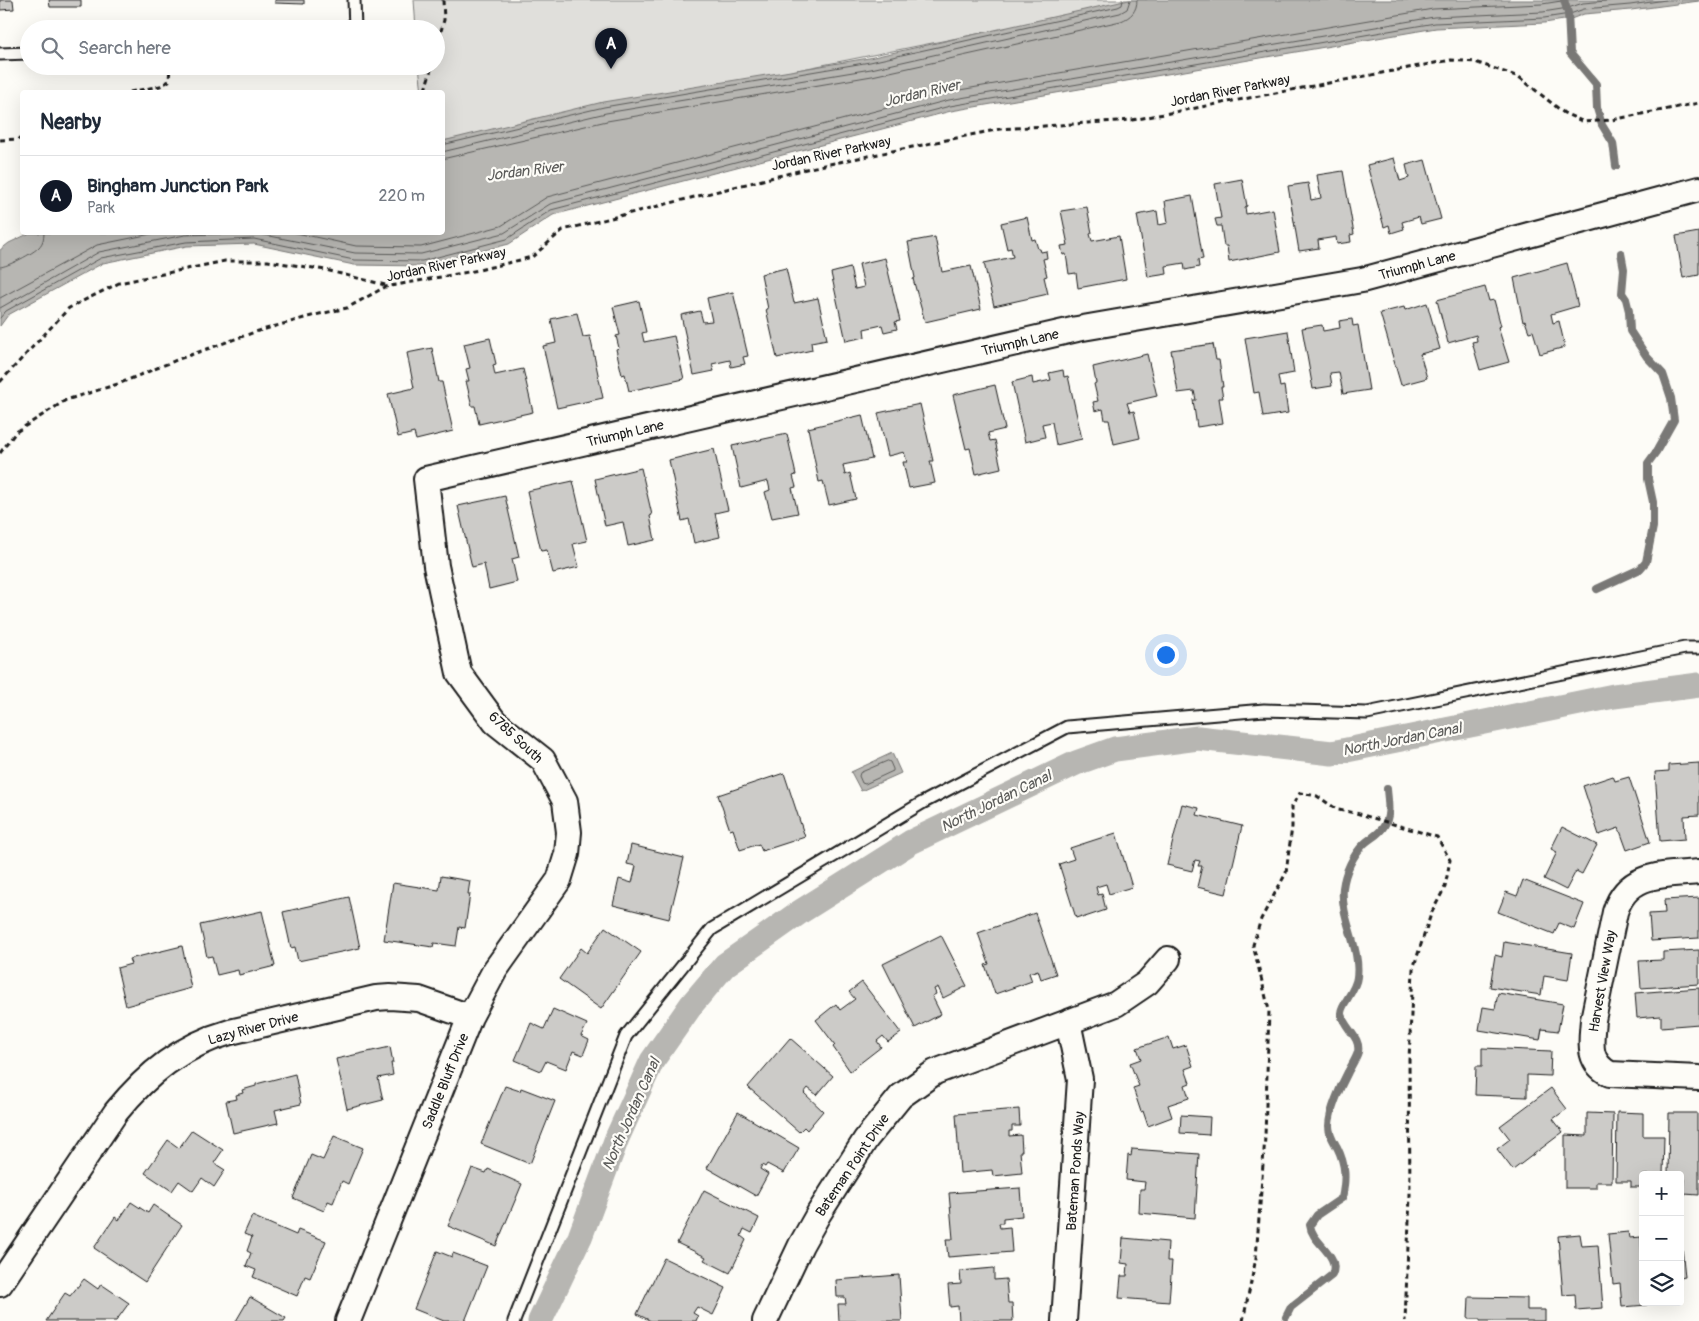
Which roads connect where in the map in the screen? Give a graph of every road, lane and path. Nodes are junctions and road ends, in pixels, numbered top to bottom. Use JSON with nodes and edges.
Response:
{"nodes":[{"id":1,"x":354,"y":0,"type":"edge"},
{"id":2,"x":443,"y":0,"type":"edge"},
{"id":3,"x":355,"y":20,"type":"edge"},
{"id":4,"x":444,"y":20,"type":"edge"},
{"id":5,"x":20,"y":53,"type":"edge"},
{"id":6,"x":0,"y":54,"type":"edge"},
{"id":7,"x":169,"y":75,"type":"edge"},
{"id":8,"x":429,"y":75,"type":"edge"},
{"id":9,"x":140,"y":90,"type":"edge"},
{"id":10,"x":425,"y":90,"type":"dead end"},
{"id":11,"x":1699,"y":103,"type":"edge"},
{"id":12,"x":20,"y":139,"type":"edge"},
{"id":13,"x":0,"y":140,"type":"edge"},
{"id":14,"x":1699,"y":188,"type":"edge"},
{"id":15,"x":392,"y":286,"type":"junction"},
{"id":16,"x":0,"y":382,"type":"edge"},
{"id":17,"x":0,"y":453,"type":"edge"},
{"id":18,"x":436,"y":566,"type":"joint"},
{"id":19,"x":1699,"y":648,"type":"edge"},
{"id":20,"x":567,"y":854,"type":"joint"},
{"id":21,"x":1699,"y":872,"type":"edge"},
{"id":22,"x":1168,"y":959,"type":"dead end"},
{"id":23,"x":470,"y":1017,"type":"junction"},
{"id":24,"x":1068,"y":1022,"type":"junction"},
{"id":25,"x":1699,"y":1078,"type":"edge"},
{"id":26,"x":7,"y":1258,"type":"edge"},
{"id":27,"x":0,"y":1284,"type":"edge"},
{"id":28,"x":348,"y":1321,"type":"edge"},
{"id":29,"x":514,"y":1321,"type":"edge"},
{"id":30,"x":766,"y":1321,"type":"edge"},
{"id":31,"x":1064,"y":1321,"type":"edge"},
{"id":32,"x":1243,"y":1321,"type":"edge"},
{"id":33,"x":1405,"y":1321,"type":"edge"}],
"edges":[{"from":1,"to":3,"type":"lane"},
{"from":2,"to":4,"type":"path"},
{"from":5,"to":6,"type":"lane"},
{"from":7,"to":9,"type":"path"},
{"from":8,"to":10,"type":"path"},
{"from":11,"to":15,"type":"path","name":"Jordan River Parkway"},
{"from":12,"to":13,"type":"path"},
{"from":14,"to":18,"type":"street","name":"Triumph Lane"},
{"from":15,"to":16,"type":"path"},
{"from":15,"to":17,"type":"path","name":"Jordan River Parkway"},
{"from":18,"to":20,"type":"street","name":"6785 South"},
{"from":19,"to":29,"type":"lane"},
{"from":20,"to":23,"type":"street","name":"Saddle Bluff Drive"},
{"from":21,"to":25,"type":"street","name":"Harvest View Way"},
{"from":22,"to":24,"type":"street","name":"Bateman Point Drive"},
{"from":23,"to":26,"type":"street","name":"Lazy River Drive"},
{"from":23,"to":28,"type":"street","name":"Saddle Bluff Drive"},
{"from":24,"to":30,"type":"street","name":"Bateman Point Drive"},
{"from":24,"to":31,"type":"street","name":"Bateman Ponds Way"},
{"from":26,"to":27,"type":"street","name":"Lazy River Drive"},
{"from":32,"to":33,"type":"path"}]}
